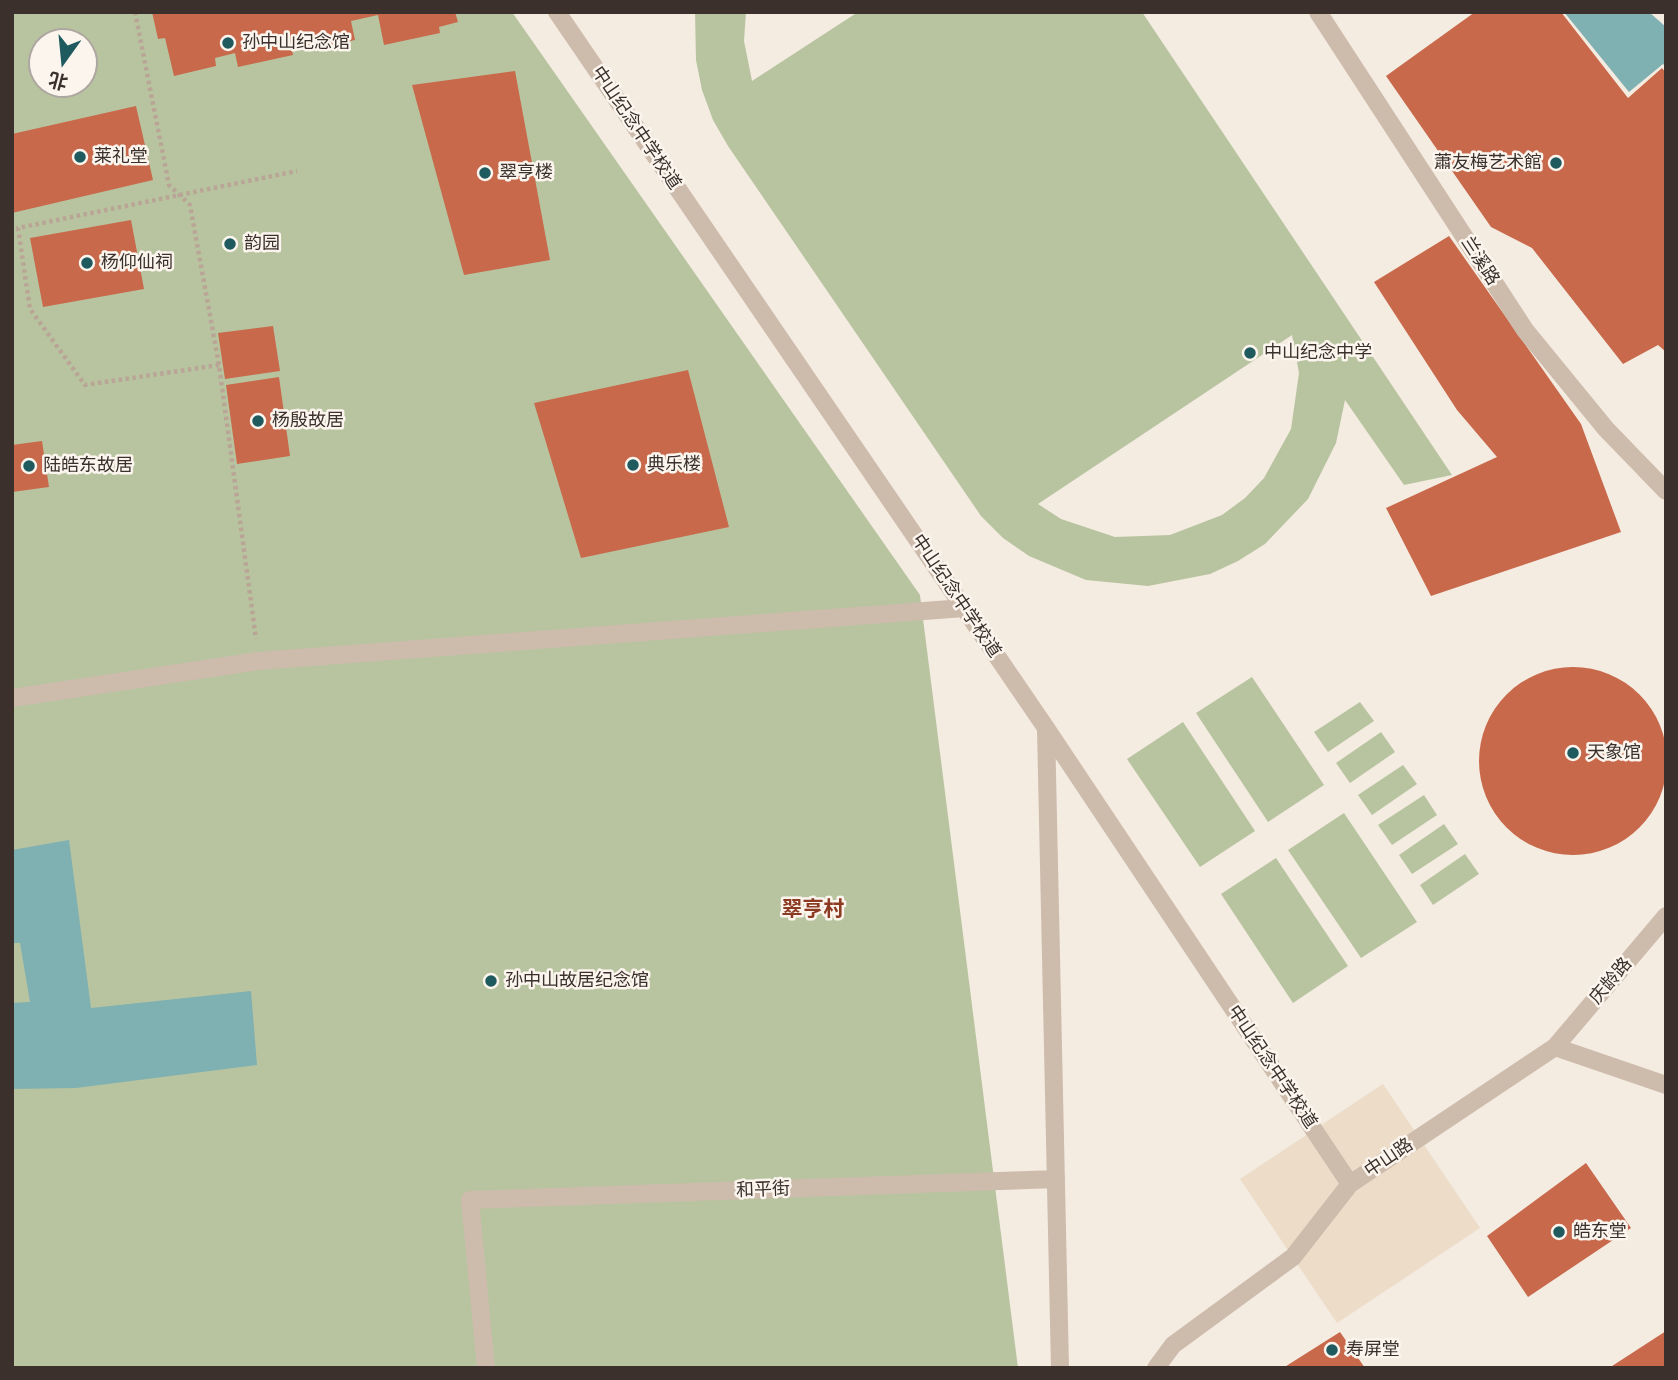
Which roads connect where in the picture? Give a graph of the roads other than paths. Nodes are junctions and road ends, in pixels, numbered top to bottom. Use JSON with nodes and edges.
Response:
{"nodes":[{"id":1,"x":557,"y":12,"type":"edge"},
{"id":2,"x":1318,"y":12,"type":"edge"},
{"id":3,"x":1666,"y":491,"type":"edge"},
{"id":4,"x":964,"y":608,"type":"junction"},
{"id":5,"x":12,"y":698,"type":"edge"},
{"id":6,"x":1046,"y":728,"type":"junction"},
{"id":7,"x":1666,"y":916,"type":"edge"},
{"id":8,"x":1555,"y":1047,"type":"junction"},
{"id":9,"x":1666,"y":1085,"type":"edge"},
{"id":10,"x":1056,"y":1179,"type":"junction"},
{"id":11,"x":1350,"y":1184,"type":"junction"},
{"id":12,"x":486,"y":1368,"type":"edge"},
{"id":13,"x":1060,"y":1368,"type":"edge"},
{"id":14,"x":1156,"y":1368,"type":"edge"}],
"edges":[{"from":1,"to":4,"type":"street","name":"中山纪念中学校道"},
{"from":2,"to":3,"type":"street","name":"兰溪路"},
{"from":4,"to":5,"type":"street"},
{"from":4,"to":6,"type":"street","name":"中山纪念中学校道"},
{"from":6,"to":10,"type":"street"},
{"from":6,"to":11,"type":"street","name":"中山纪念中学校道"},
{"from":7,"to":8,"type":"street","name":"庆龄路"},
{"from":8,"to":9,"type":"street"},
{"from":8,"to":11,"type":"street","name":"中山路"},
{"from":10,"to":12,"type":"street","name":"和平街"},
{"from":10,"to":13,"type":"street"},
{"from":11,"to":14,"type":"street","name":"中山路"}]}
